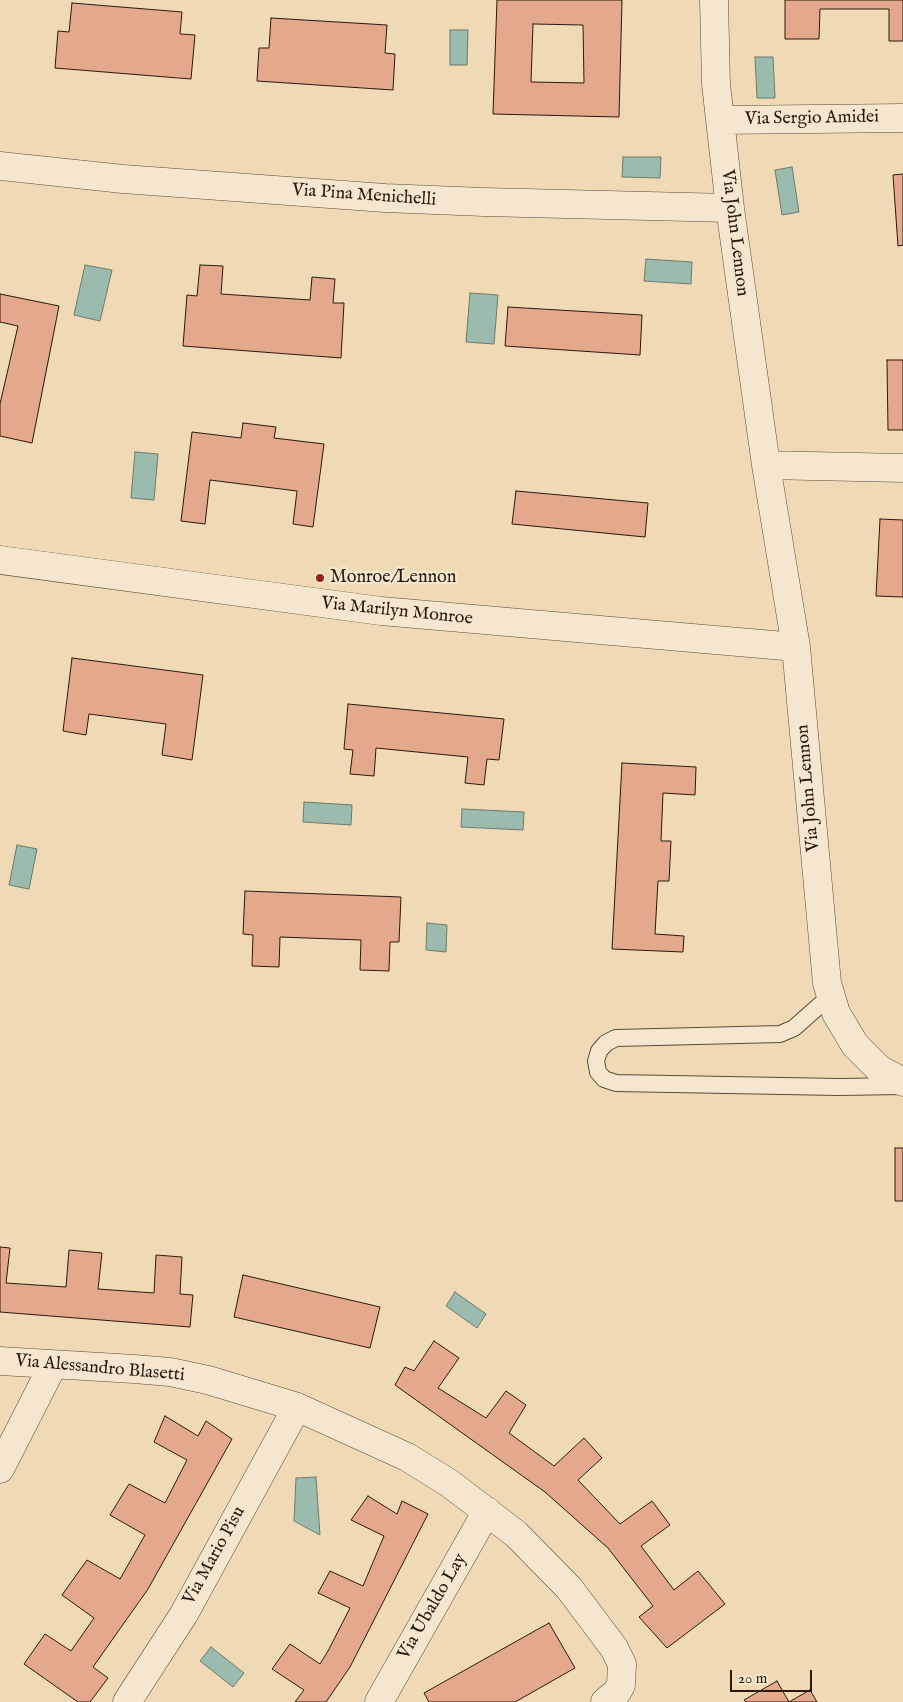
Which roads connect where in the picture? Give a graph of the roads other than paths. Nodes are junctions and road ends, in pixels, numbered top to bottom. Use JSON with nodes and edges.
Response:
{"nodes":[{"id":1,"x":714,"y":0,"type":"edge"},
{"id":2,"x":903,"y":118,"type":"edge"},
{"id":3,"x":721,"y":120,"type":"junction"},
{"id":4,"x":0,"y":166,"type":"edge"},
{"id":5,"x":730,"y":208,"type":"junction"},
{"id":6,"x":766,"y":465,"type":"junction"},
{"id":7,"x":903,"y":468,"type":"edge"},
{"id":8,"x":0,"y":560,"type":"edge"},
{"id":9,"x":796,"y":647,"type":"junction"},
{"id":10,"x":829,"y":997,"type":"junction"},
{"id":11,"x":903,"y":1084,"type":"edge"},
{"id":12,"x":0,"y":1361,"type":"edge"},
{"id":13,"x":53,"y":1364,"type":"junction"},
{"id":14,"x":297,"y":1407,"type":"junction"},
{"id":15,"x":0,"y":1469,"type":"edge"},
{"id":16,"x":487,"y":1511,"type":"junction"},
{"id":17,"x":127,"y":1702,"type":"edge"},
{"id":18,"x":379,"y":1702,"type":"edge"},
{"id":19,"x":605,"y":1702,"type":"edge"}],
"edges":[{"from":1,"to":3,"type":"street","name":"Via John Lennon"},
{"from":2,"to":3,"type":"street","name":"Via Sergio Amidei"},
{"from":3,"to":5,"type":"street","name":"Via John Lennon"},
{"from":4,"to":5,"type":"street","name":"Via Pina Menichelli"},
{"from":5,"to":6,"type":"street","name":"Via John Lennon"},
{"from":6,"to":7,"type":"street"},
{"from":6,"to":9,"type":"street","name":"Via John Lennon"},
{"from":8,"to":9,"type":"street","name":"Via Marilyn Monroe"},
{"from":9,"to":10,"type":"street","name":"Via John Lennon"},
{"from":10,"to":11,"type":"street","name":"Via John Lennon"},
{"from":10,"to":11,"type":"lane"},
{"from":12,"to":13,"type":"street","name":"Via Alessandro Blasetti"},
{"from":13,"to":14,"type":"street","name":"Via Alessandro Blasetti"},
{"from":13,"to":15,"type":"street"},
{"from":14,"to":16,"type":"street","name":"Via Alessandro Blasetti"},
{"from":14,"to":17,"type":"street","name":"Via Mario Pisu"},
{"from":16,"to":18,"type":"street","name":"Via Ubaldo Lay"},
{"from":16,"to":19,"type":"street","name":"Via Alessandro Blasetti"}]}
